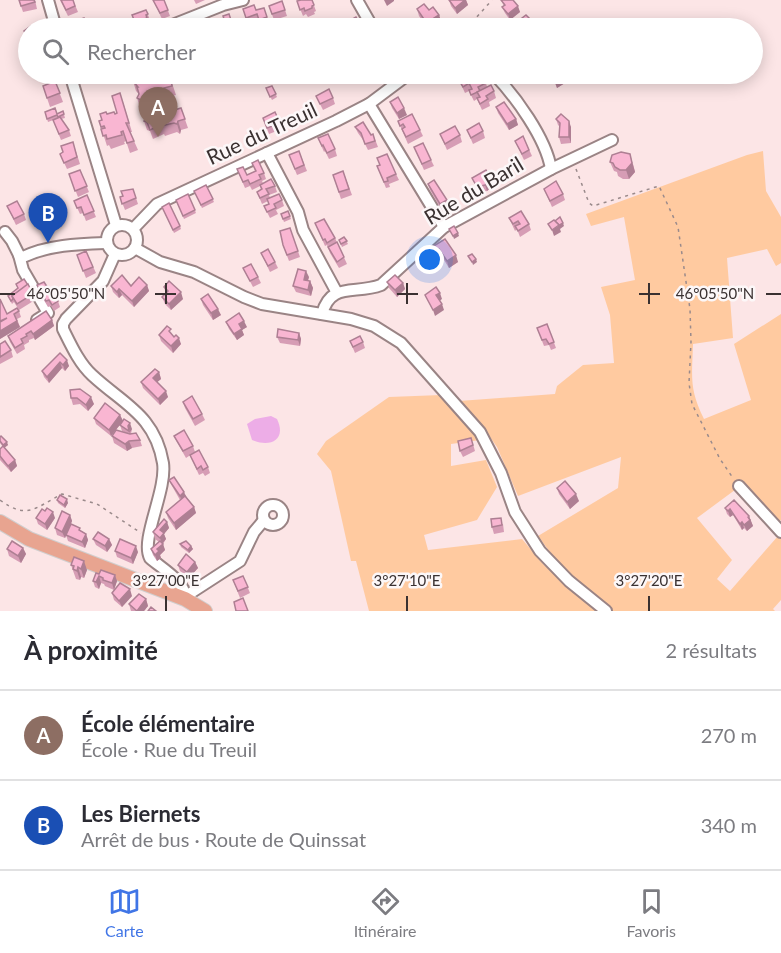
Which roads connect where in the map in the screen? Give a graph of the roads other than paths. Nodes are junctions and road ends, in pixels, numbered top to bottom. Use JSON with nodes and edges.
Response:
{"nodes":[{"id":1,"x":48,"y":0,"type":"edge"},
{"id":2,"x":243,"y":0,"type":"edge"},
{"id":3,"x":357,"y":0,"type":"edge"},
{"id":4,"x":221,"y":2,"type":"edge"},
{"id":5,"x":53,"y":18,"type":"edge"},
{"id":6,"x":187,"y":18,"type":"edge"},
{"id":7,"x":368,"y":18,"type":"edge"},
{"id":8,"x":73,"y":84,"type":"edge"},
{"id":9,"x":393,"y":84,"type":"edge"},
{"id":10,"x":503,"y":84,"type":"edge"},
{"id":11,"x":369,"y":104,"type":"junction"},
{"id":12,"x":612,"y":140,"type":"dead end"},
{"id":13,"x":267,"y":153,"type":"junction"},
{"id":14,"x":551,"y":169,"type":"junction"},
{"id":15,"x":116,"y":225,"type":"junction"},
{"id":16,"x":444,"y":227,"type":"junction"},
{"id":17,"x":133,"y":229,"type":"junction"},
{"id":18,"x":2,"y":230,"type":"edge"},
{"id":19,"x":106,"y":243,"type":"junction"},
{"id":20,"x":135,"y":248,"type":"junction"},
{"id":21,"x":23,"y":251,"type":"junction"},
{"id":22,"x":115,"y":254,"type":"junction"},
{"id":23,"x":336,"y":291,"type":"junction"},
{"id":24,"x":322,"y":314,"type":"junction"},
{"id":25,"x":29,"y":326,"type":"edge"},
{"id":26,"x":739,"y":486,"type":"road end"},
{"id":27,"x":264,"y":520,"type":"dead end"},
{"id":28,"x":0,"y":522,"type":"edge"},
{"id":29,"x":781,"y":532,"type":"edge"},
{"id":30,"x":185,"y":598,"type":"junction"},
{"id":31,"x":204,"y":611,"type":"edge"},
{"id":32,"x":606,"y":611,"type":"edge"}],
"edges":[{"from":1,"to":5,"type":"street"},
{"from":2,"to":4,"type":"street"},
{"from":3,"to":7,"type":"street"},
{"from":4,"to":6,"type":"street"},
{"from":8,"to":15,"type":"street"},
{"from":9,"to":11,"type":"street","name":"Rue du Treuil"},
{"from":10,"to":14,"type":"street"},
{"from":11,"to":13,"type":"street","name":"Rue du Treuil"},
{"from":11,"to":16,"type":"street"},
{"from":12,"to":14,"type":"street","name":"Rue du Baril"},
{"from":13,"to":17,"type":"street","name":"Rue du Treuil"},
{"from":13,"to":23,"type":"street"},
{"from":14,"to":16,"type":"street","name":"Rue du Baril"},
{"from":15,"to":17,"type":"street"},
{"from":15,"to":19,"type":"street"},
{"from":16,"to":23,"type":"street","name":"Rue du Baril"},
{"from":17,"to":20,"type":"street"},
{"from":18,"to":21,"type":"street"},
{"from":19,"to":21,"type":"street"},
{"from":19,"to":22,"type":"street"},
{"from":20,"to":22,"type":"street"},
{"from":20,"to":24,"type":"street"},
{"from":21,"to":25,"type":"street"},
{"from":22,"to":30,"type":"street"},
{"from":23,"to":24,"type":"street"},
{"from":24,"to":32,"type":"street"},
{"from":26,"to":29,"type":"street"},
{"from":27,"to":30,"type":"street"},
{"from":28,"to":30,"type":"main road"},
{"from":30,"to":31,"type":"main road"}]}
